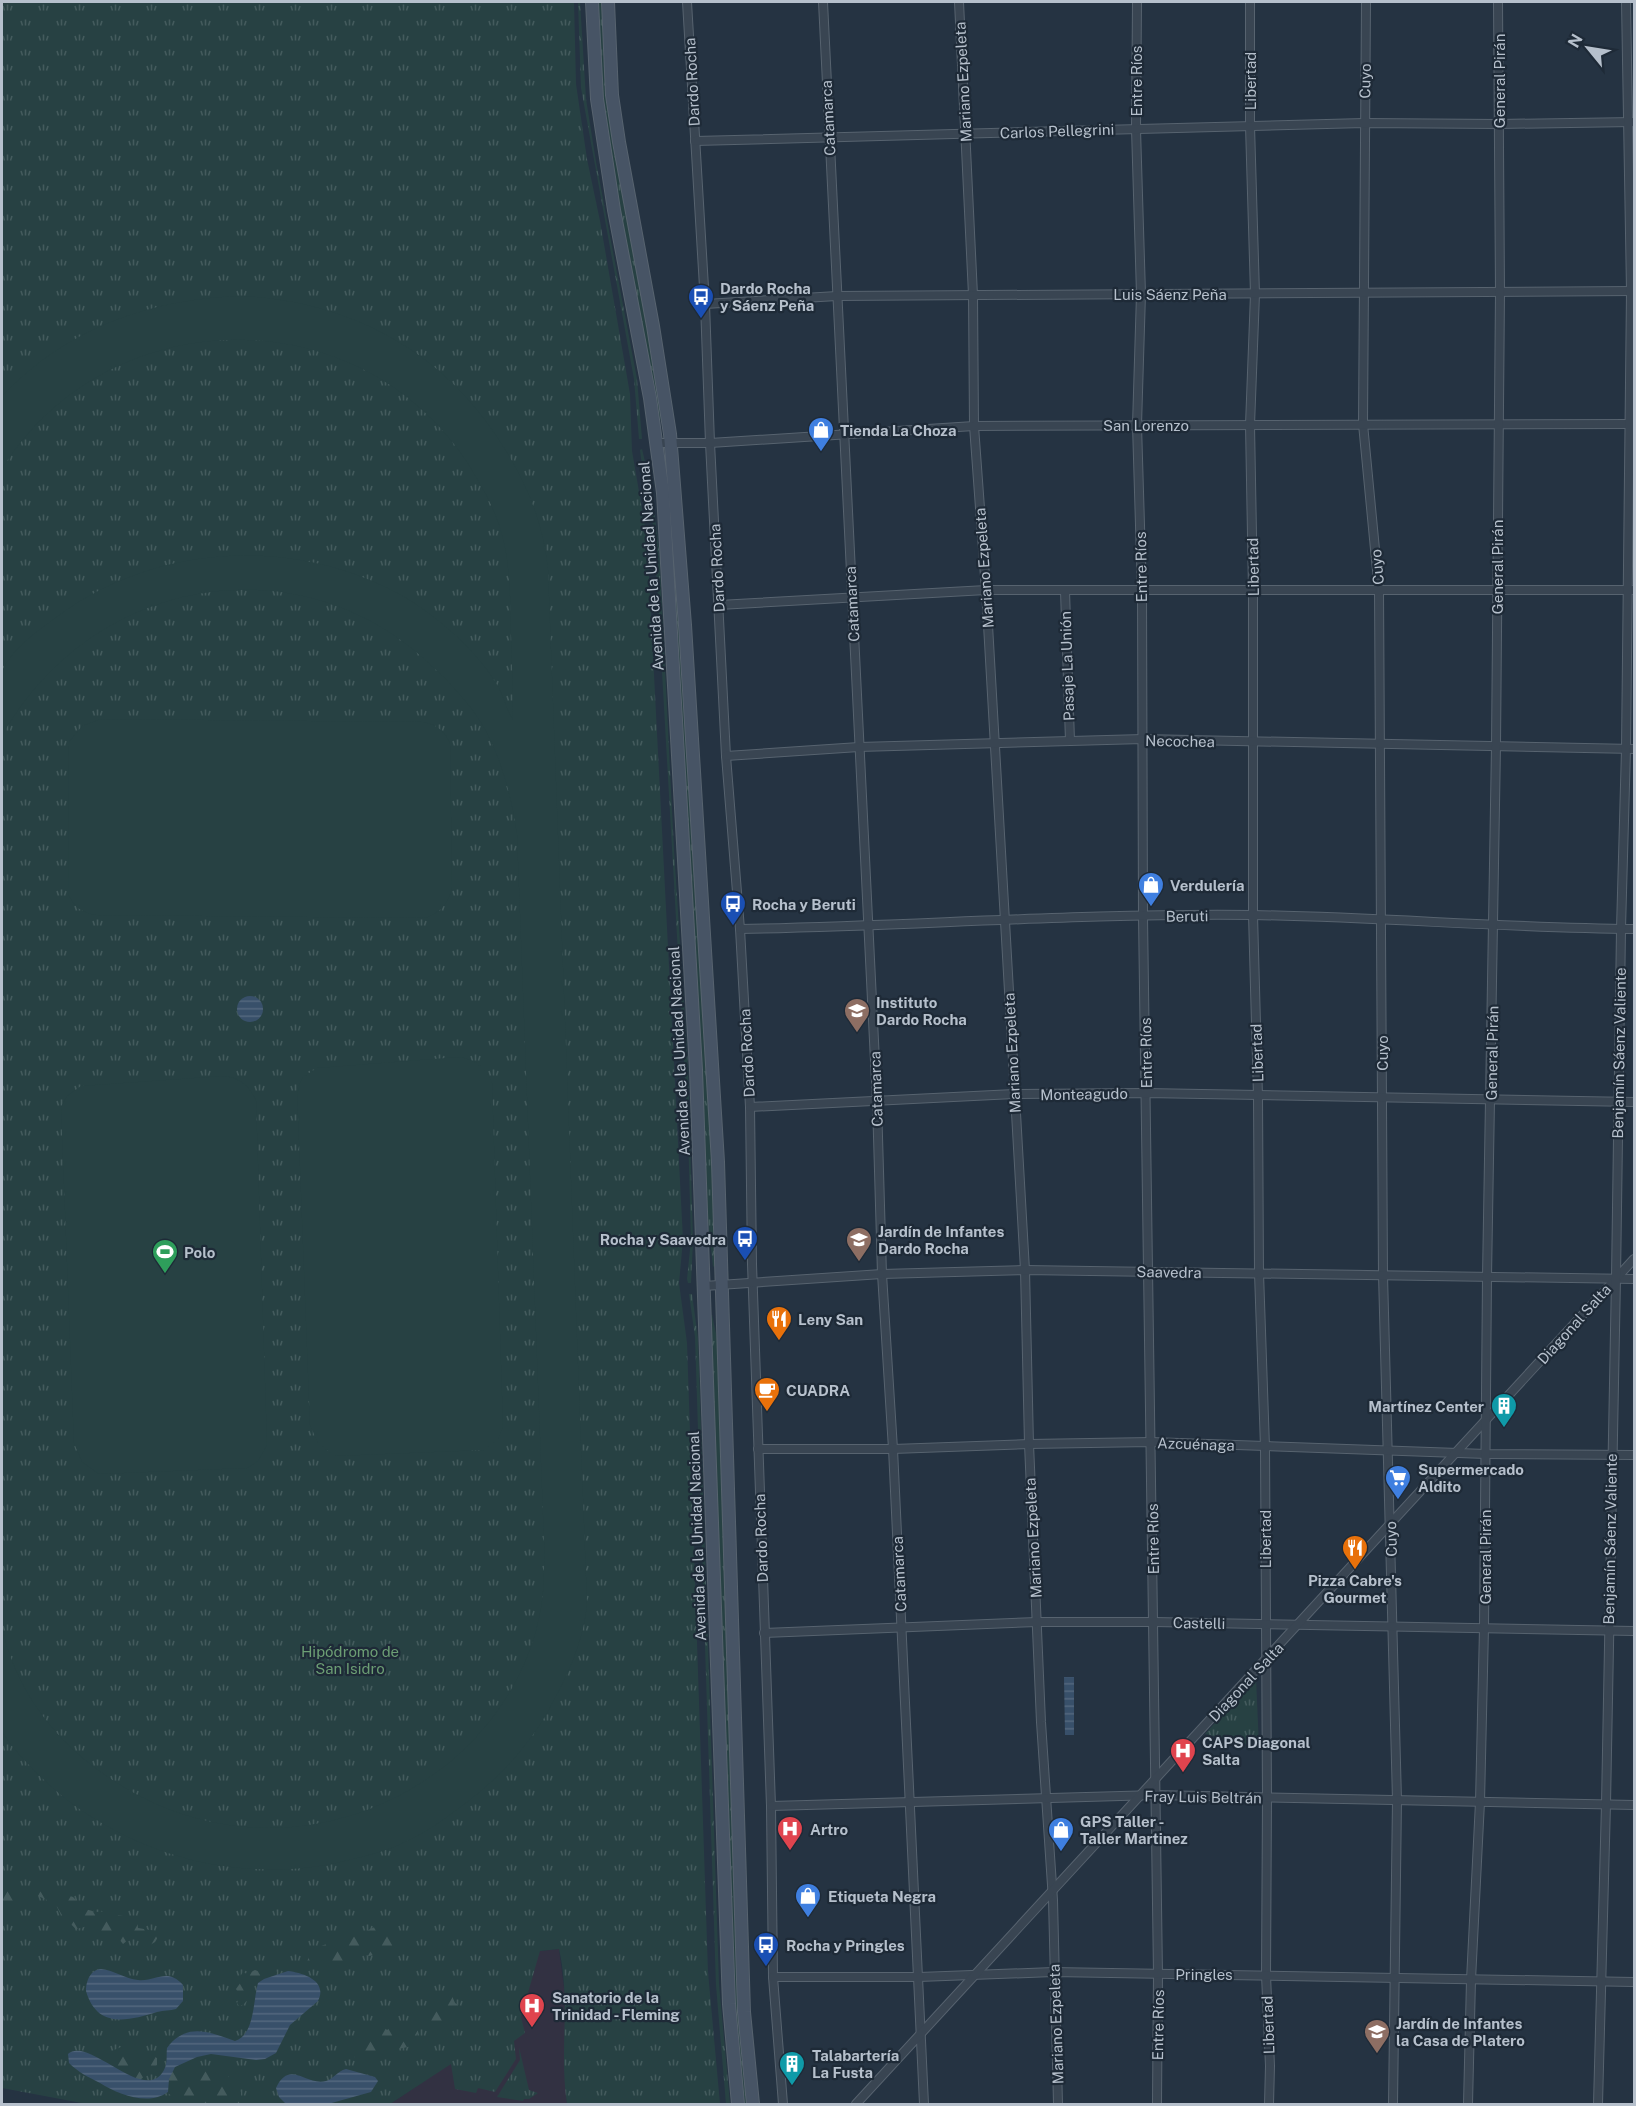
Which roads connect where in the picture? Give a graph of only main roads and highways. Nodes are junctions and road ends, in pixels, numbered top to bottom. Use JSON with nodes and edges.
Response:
{"nodes":[{"id":1,"x":592,"y":2,"type":"edge"},
{"id":2,"x":608,"y":2,"type":"edge"},
{"id":3,"x":738,"y":2104,"type":"edge"},
{"id":4,"x":753,"y":2104,"type":"edge"}],
"edges":[{"from":1,"to":3,"type":"main road","name":"Avenida de la Unidad Nacional"},
{"from":2,"to":4,"type":"main road","name":"Avenida de la Unidad Nacional"}]}
